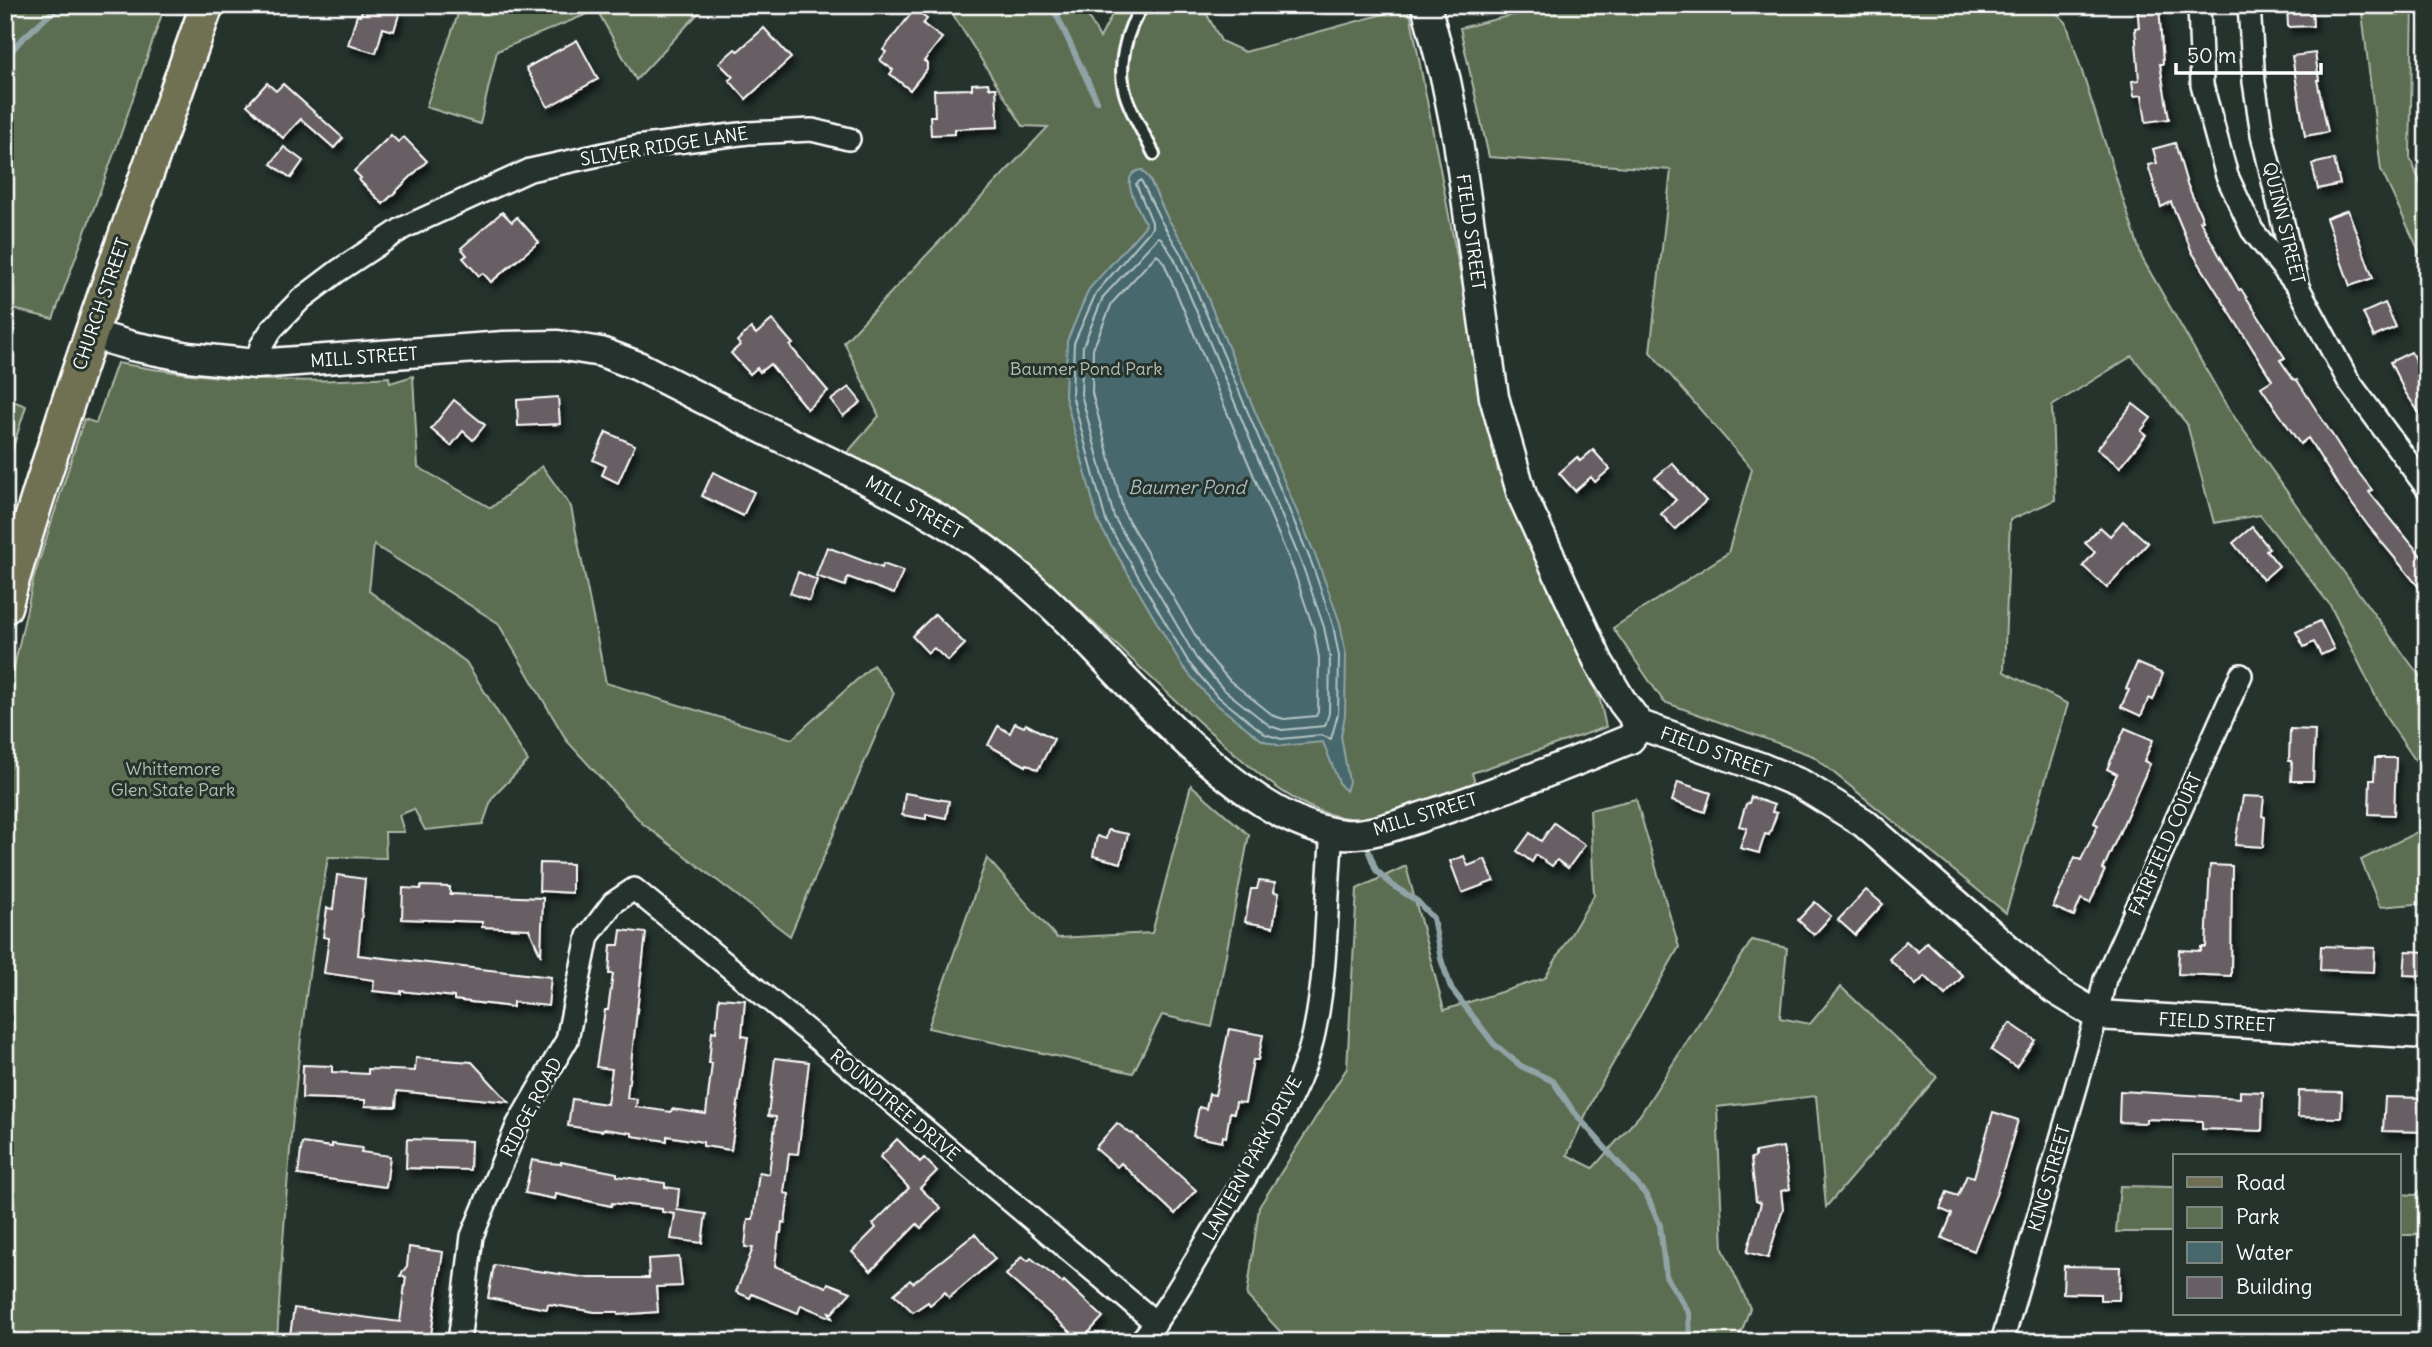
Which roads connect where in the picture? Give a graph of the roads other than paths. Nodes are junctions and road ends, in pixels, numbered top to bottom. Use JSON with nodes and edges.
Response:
{"nodes":[{"id":1,"x":207,"y":5,"type":"edge"},
{"id":2,"x":1144,"y":5,"type":"edge"},
{"id":3,"x":1426,"y":5,"type":"edge"},
{"id":4,"x":2199,"y":5,"type":"edge"},
{"id":5,"x":2249,"y":5,"type":"edge"},
{"id":6,"x":849,"y":139,"type":"dead end"},
{"id":7,"x":1154,"y":154,"type":"dead end"},
{"id":8,"x":2298,"y":287,"type":"junction"},
{"id":9,"x":90,"y":334,"type":"junction"},
{"id":10,"x":256,"y":364,"type":"junction"},
{"id":11,"x":2427,"y":488,"type":"edge"},
{"id":12,"x":5,"y":607,"type":"edge"},
{"id":13,"x":2241,"y":675,"type":"dead end"},
{"id":14,"x":1640,"y":725,"type":"junction"},
{"id":15,"x":1332,"y":832,"type":"junction"},
{"id":16,"x":634,"y":889,"type":"joint"},
{"id":17,"x":2097,"y":1015,"type":"junction"},
{"id":18,"x":2427,"y":1034,"type":"edge"},
{"id":19,"x":1156,"y":1323,"type":"junction"},
{"id":20,"x":459,"y":1342,"type":"edge"},
{"id":21,"x":1140,"y":1342,"type":"edge"},
{"id":22,"x":2002,"y":1342,"type":"edge"}],
"edges":[{"from":1,"to":9,"type":"main road","name":"CHURCH STREET"},
{"from":2,"to":7,"type":"lane"},
{"from":3,"to":14,"type":"street","name":"FIELD STREET"},
{"from":4,"to":8,"type":"street"},
{"from":5,"to":8,"type":"street","name":"QUINN STREET"},
{"from":6,"to":10,"type":"street","name":"SLIVER RIDGE LANE"},
{"from":8,"to":11,"type":"street","name":"QUINN STREET"},
{"from":9,"to":10,"type":"street","name":"MILL STREET"},
{"from":9,"to":12,"type":"main road","name":"CHURCH STREET"},
{"from":10,"to":15,"type":"street","name":"MILL STREET"},
{"from":13,"to":17,"type":"street","name":"FAIRFIELD COURT"},
{"from":14,"to":15,"type":"street","name":"MILL STREET"},
{"from":14,"to":17,"type":"street","name":"FIELD STREET"},
{"from":15,"to":19,"type":"street","name":"LANTERN PARK DRIVE"},
{"from":16,"to":19,"type":"street","name":"ROUNDTREE DRIVE"},
{"from":16,"to":20,"type":"street","name":"RIDGE ROAD"},
{"from":17,"to":18,"type":"street","name":"FIELD STREET"},
{"from":17,"to":22,"type":"street","name":"KING STREET"},
{"from":19,"to":21,"type":"street","name":"LANTERN PARK DRIVE"}]}
